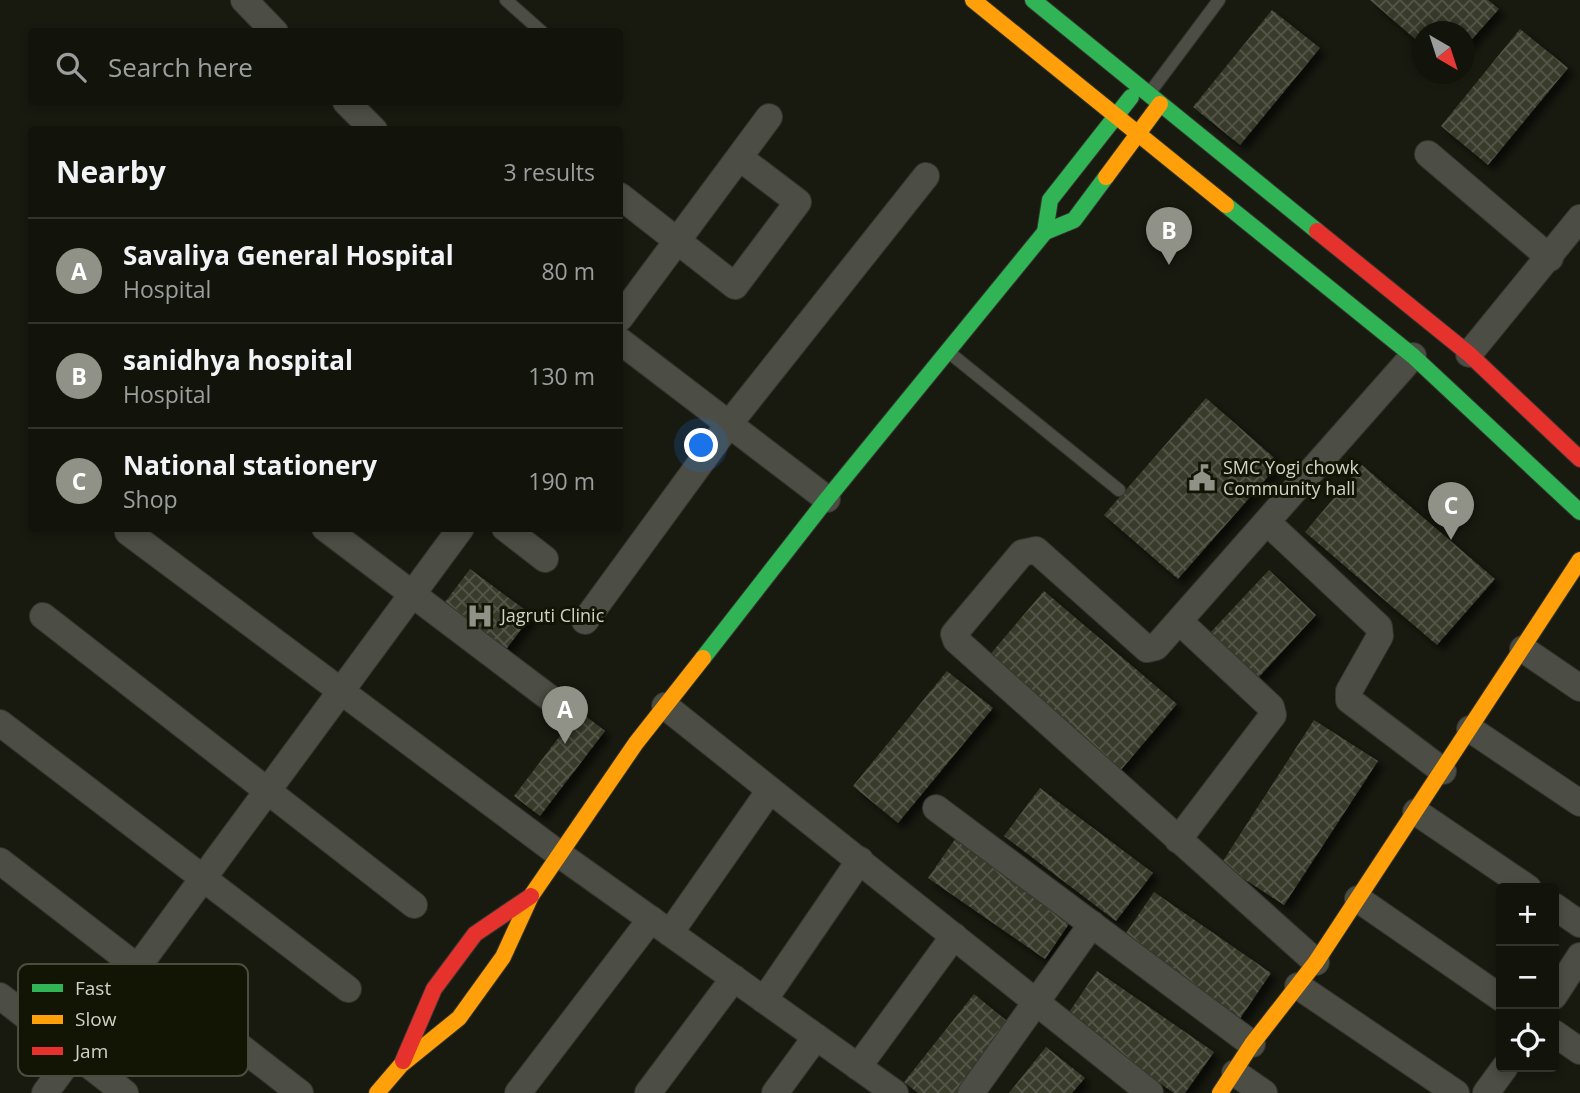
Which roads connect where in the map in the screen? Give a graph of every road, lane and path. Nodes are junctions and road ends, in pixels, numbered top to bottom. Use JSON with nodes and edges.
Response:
{"nodes":[{"id":1,"x":244,"y":0,"type":"edge"},
{"id":2,"x":506,"y":0,"type":"edge"},
{"id":3,"x":973,"y":0,"type":"edge"},
{"id":4,"x":1032,"y":0,"type":"edge"},
{"id":5,"x":1219,"y":0,"type":"edge"},
{"id":6,"x":271,"y":28,"type":"edge"},
{"id":7,"x":538,"y":28,"type":"edge"},
{"id":8,"x":1150,"y":95,"type":"junction"},
{"id":9,"x":349,"y":105,"type":"edge"},
{"id":10,"x":1116,"y":116,"type":"junction"},
{"id":11,"x":769,"y":117,"type":"dead end"},
{"id":12,"x":370,"y":126,"type":"edge"},
{"id":13,"x":1139,"y":134,"type":"junction"},
{"id":14,"x":1428,"y":154,"type":"dead end"},
{"id":15,"x":740,"y":159,"type":"junction"},
{"id":16,"x":926,"y":176,"type":"dead end"},
{"id":17,"x":623,"y":199,"type":"edge"},
{"id":18,"x":1580,"y":218,"type":"edge"},
{"id":19,"x":1045,"y":232,"type":"junction"},
{"id":20,"x":676,"y":243,"type":"junction"},
{"id":21,"x":1550,"y":258,"type":"junction"},
{"id":22,"x":623,"y":314,"type":"edge"},
{"id":23,"x":623,"y":343,"type":"edge"},
{"id":24,"x":947,"y":352,"type":"junction"},
{"id":25,"x":1469,"y":354,"type":"junction"},
{"id":26,"x":1413,"y":356,"type":"junction"},
{"id":27,"x":729,"y":424,"type":"junction"},
{"id":28,"x":1580,"y":459,"type":"edge"},
{"id":29,"x":1119,"y":490,"type":"dead end"},
{"id":30,"x":827,"y":499,"type":"junction"},
{"id":31,"x":1580,"y":512,"type":"edge"},
{"id":32,"x":1267,"y":522,"type":"junction"},
{"id":33,"x":128,"y":532,"type":"dead end"},
{"id":34,"x":330,"y":532,"type":"edge"},
{"id":35,"x":458,"y":532,"type":"edge"},
{"id":36,"x":510,"y":532,"type":"edge"},
{"id":37,"x":545,"y":559,"type":"dead end"},
{"id":38,"x":1580,"y":560,"type":"edge"},
{"id":39,"x":412,"y":595,"type":"junction"},
{"id":40,"x":43,"y":617,"type":"dead end"},
{"id":41,"x":585,"y":621,"type":"dead end"},
{"id":42,"x":1180,"y":622,"type":"junction"},
{"id":43,"x":1523,"y":649,"type":"junction"},
{"id":44,"x":1580,"y":688,"type":"edge"},
{"id":45,"x":341,"y":692,"type":"junction"},
{"id":46,"x":551,"y":699,"type":"dead end"},
{"id":47,"x":665,"y":706,"type":"junction"},
{"id":48,"x":0,"y":723,"type":"edge"},
{"id":49,"x":1470,"y":729,"type":"junction"},
{"id":50,"x":1443,"y":771,"type":"junction"},
{"id":51,"x":770,"y":790,"type":"junction"},
{"id":52,"x":269,"y":791,"type":"junction"},
{"id":53,"x":1580,"y":803,"type":"edge"},
{"id":54,"x":936,"y":808,"type":"dead end"},
{"id":55,"x":1416,"y":812,"type":"junction"},
{"id":56,"x":1178,"y":840,"type":"junction"},
{"id":57,"x":559,"y":854,"type":"junction"},
{"id":58,"x":860,"y":860,"type":"junction"},
{"id":59,"x":0,"y":861,"type":"edge"},
{"id":60,"x":203,"y":878,"type":"junction"},
{"id":61,"x":1521,"y":883,"type":"edge"},
{"id":62,"x":531,"y":896,"type":"junction"},
{"id":63,"x":1358,"y":899,"type":"junction"},
{"id":64,"x":414,"y":905,"type":"dead end"},
{"id":65,"x":1559,"y":909,"type":"edge"},
{"id":66,"x":1093,"y":924,"type":"junction"},
{"id":67,"x":1580,"y":924,"type":"edge"},
{"id":68,"x":661,"y":926,"type":"junction"},
{"id":69,"x":954,"y":936,"type":"junction"},
{"id":70,"x":1580,"y":956,"type":"edge"},
{"id":71,"x":1316,"y":962,"type":"junction"},
{"id":72,"x":133,"y":964,"type":"edge"},
{"id":73,"x":141,"y":964,"type":"edge"},
{"id":74,"x":734,"y":978,"type":"junction"},
{"id":75,"x":1298,"y":986,"type":"junction"},
{"id":76,"x":1559,"y":988,"type":"edge"},
{"id":77,"x":348,"y":989,"type":"dead end"},
{"id":78,"x":1496,"y":995,"type":"edge"},
{"id":79,"x":0,"y":996,"type":"edge"},
{"id":80,"x":764,"y":1000,"type":"junction"},
{"id":81,"x":1038,"y":1004,"type":"junction"},
{"id":82,"x":18,"y":1010,"type":"edge"},
{"id":83,"x":1559,"y":1036,"type":"edge"},
{"id":84,"x":816,"y":1037,"type":"junction"},
{"id":85,"x":1252,"y":1044,"type":"junction"},
{"id":86,"x":1580,"y":1051,"type":"edge"},
{"id":87,"x":248,"y":1053,"type":"edge"},
{"id":88,"x":401,"y":1065,"type":"junction"},
{"id":89,"x":858,"y":1067,"type":"junction"},
{"id":90,"x":1501,"y":1072,"type":"edge"},
{"id":91,"x":58,"y":1076,"type":"edge"},
{"id":92,"x":103,"y":1076,"type":"edge"},
{"id":93,"x":1227,"y":1083,"type":"edge"},
{"id":94,"x":45,"y":1093,"type":"edge"},
{"id":95,"x":125,"y":1093,"type":"edge"},
{"id":96,"x":300,"y":1093,"type":"edge"},
{"id":97,"x":377,"y":1093,"type":"edge"},
{"id":98,"x":518,"y":1093,"type":"edge"},
{"id":99,"x":648,"y":1093,"type":"edge"},
{"id":100,"x":775,"y":1093,"type":"edge"},
{"id":101,"x":895,"y":1093,"type":"edge"},
{"id":102,"x":971,"y":1093,"type":"edge"},
{"id":103,"x":1150,"y":1093,"type":"edge"},
{"id":104,"x":1264,"y":1093,"type":"edge"},
{"id":105,"x":1456,"y":1093,"type":"edge"},
{"id":106,"x":1486,"y":1093,"type":"edge"}],
"edges":[{"from":1,"to":6,"type":"street"},
{"from":2,"to":7,"type":"lane"},
{"from":3,"to":10,"type":"street"},
{"from":4,"to":8,"type":"street"},
{"from":5,"to":8,"type":"lane"},
{"from":8,"to":10,"type":"street"},
{"from":8,"to":13,"type":"street"},
{"from":8,"to":25,"type":"street"},
{"from":9,"to":12,"type":"street"},
{"from":10,"to":13,"type":"street"},
{"from":10,"to":19,"type":"street"},
{"from":11,"to":15,"type":"street"},
{"from":13,"to":19,"type":"street"},
{"from":13,"to":26,"type":"street"},
{"from":14,"to":21,"type":"street"},
{"from":15,"to":20,"type":"street"},
{"from":15,"to":20,"type":"street"},
{"from":16,"to":27,"type":"street"},
{"from":17,"to":20,"type":"street"},
{"from":18,"to":21,"type":"street"},
{"from":19,"to":24,"type":"street"},
{"from":20,"to":22,"type":"street"},
{"from":21,"to":25,"type":"street"},
{"from":23,"to":27,"type":"street"},
{"from":24,"to":29,"type":"lane"},
{"from":24,"to":30,"type":"street"},
{"from":25,"to":28,"type":"street"},
{"from":26,"to":31,"type":"street"},
{"from":26,"to":32,"type":"street"},
{"from":27,"to":30,"type":"street"},
{"from":27,"to":41,"type":"street"},
{"from":30,"to":47,"type":"street"},
{"from":32,"to":42,"type":"street"},
{"from":32,"to":50,"type":"street"},
{"from":33,"to":45,"type":"street"},
{"from":34,"to":39,"type":"street"},
{"from":35,"to":39,"type":"street"},
{"from":36,"to":37,"type":"street"},
{"from":38,"to":43,"type":"street"},
{"from":39,"to":45,"type":"street"},
{"from":39,"to":46,"type":"street"},
{"from":40,"to":52,"type":"street"},
{"from":42,"to":56,"type":"street"},
{"from":42,"to":56,"type":"street"},
{"from":43,"to":44,"type":"street"},
{"from":43,"to":49,"type":"street"},
{"from":45,"to":52,"type":"street"},
{"from":45,"to":57,"type":"street"},
{"from":47,"to":51,"type":"street"},
{"from":47,"to":57,"type":"street"},
{"from":48,"to":60,"type":"street"},
{"from":49,"to":50,"type":"street"},
{"from":49,"to":53,"type":"street"},
{"from":50,"to":55,"type":"street"},
{"from":51,"to":58,"type":"street"},
{"from":51,"to":68,"type":"street"},
{"from":52,"to":60,"type":"street"},
{"from":52,"to":64,"type":"street"},
{"from":54,"to":66,"type":"street"},
{"from":55,"to":61,"type":"street"},
{"from":55,"to":63,"type":"street"},
{"from":56,"to":71,"type":"street"},
{"from":57,"to":62,"type":"street"},
{"from":57,"to":68,"type":"street"},
{"from":58,"to":69,"type":"street"},
{"from":58,"to":80,"type":"street"},
{"from":59,"to":72,"type":"street"},
{"from":60,"to":73,"type":"street"},
{"from":60,"to":77,"type":"street"},
{"from":62,"to":88,"type":"street"},
{"from":62,"to":88,"type":"street"},
{"from":63,"to":71,"type":"street"},
{"from":63,"to":78,"type":"street"},
{"from":65,"to":67,"type":"street"},
{"from":66,"to":81,"type":"street"},
{"from":66,"to":85,"type":"street"},
{"from":68,"to":74,"type":"street"},
{"from":68,"to":98,"type":"street"},
{"from":69,"to":81,"type":"street"},
{"from":69,"to":89,"type":"street"},
{"from":70,"to":76,"type":"street"},
{"from":71,"to":75,"type":"street"},
{"from":74,"to":80,"type":"street"},
{"from":74,"to":99,"type":"street"},
{"from":75,"to":85,"type":"street"},
{"from":75,"to":105,"type":"street"},
{"from":79,"to":82,"type":"street"},
{"from":80,"to":84,"type":"street"},
{"from":81,"to":102,"type":"street"},
{"from":81,"to":103,"type":"street"},
{"from":83,"to":86,"type":"street"},
{"from":84,"to":89,"type":"street"},
{"from":84,"to":100,"type":"street"},
{"from":85,"to":93,"type":"street"},
{"from":87,"to":96,"type":"street"},
{"from":88,"to":97,"type":"street"},
{"from":89,"to":101,"type":"street"},
{"from":90,"to":106,"type":"street"},
{"from":91,"to":94,"type":"street"},
{"from":92,"to":95,"type":"street"},
{"from":93,"to":104,"type":"street"}]}
